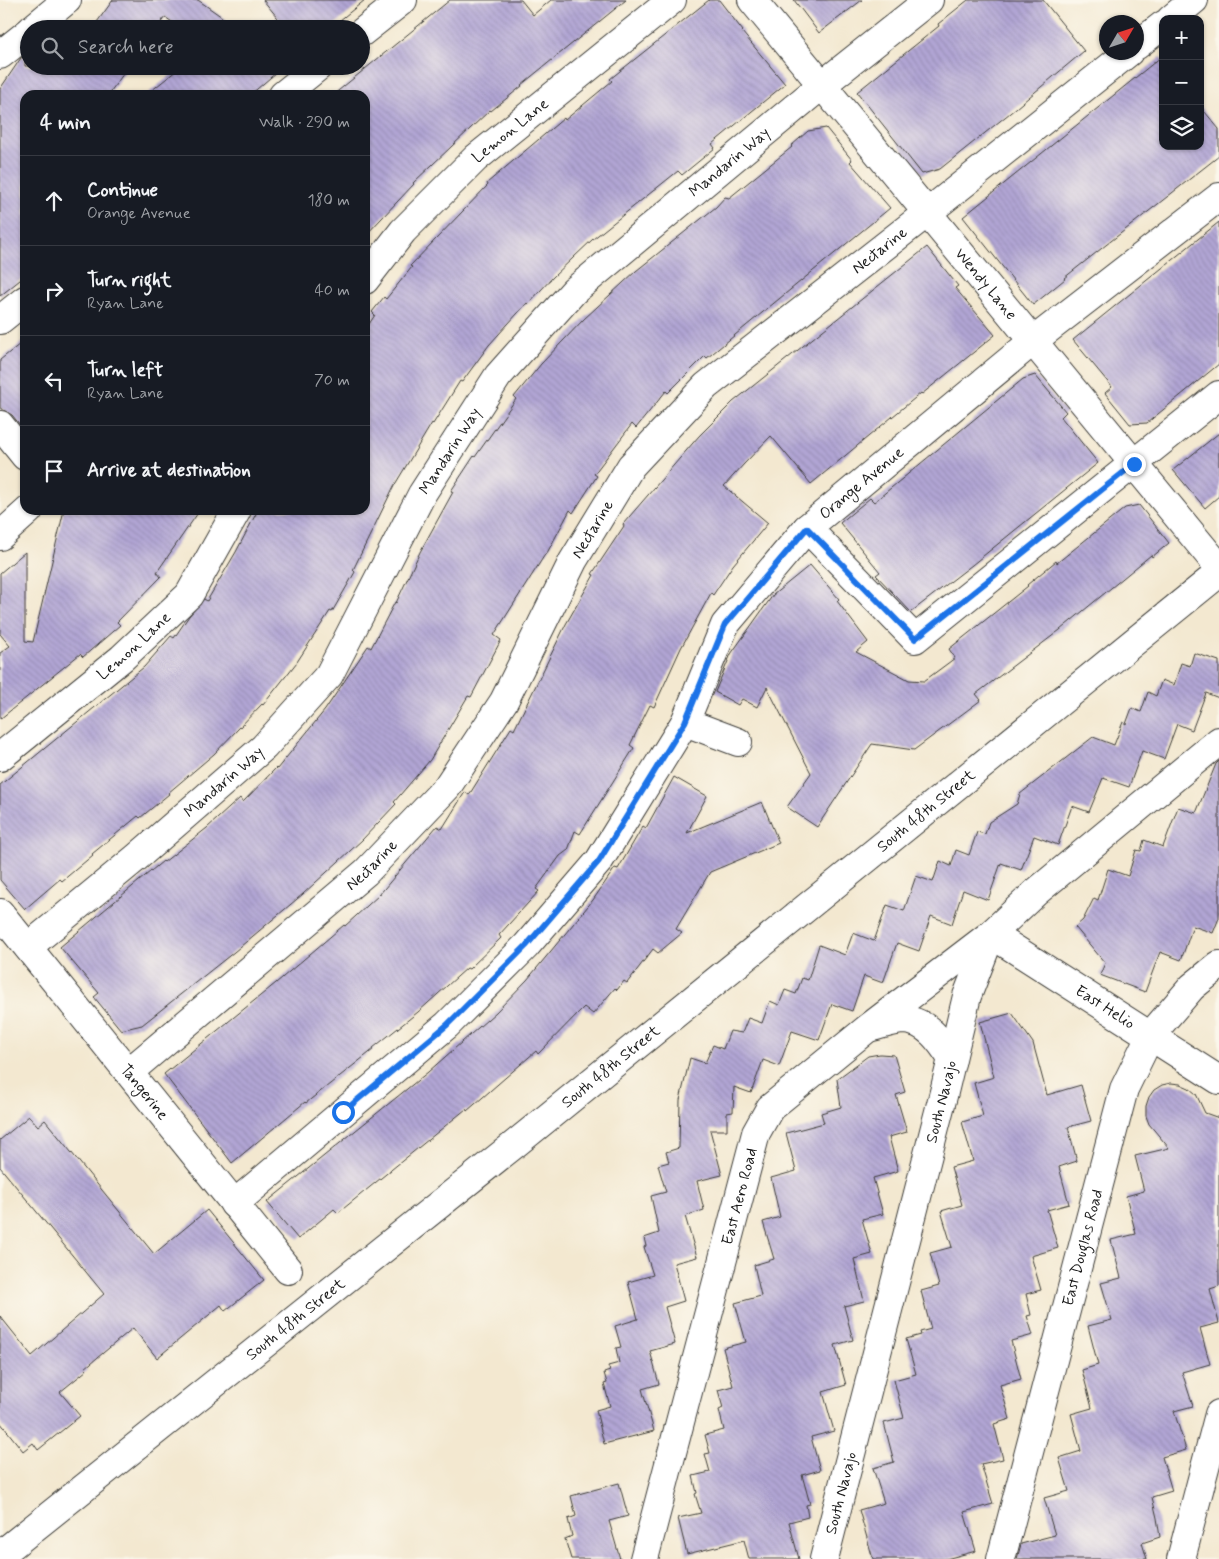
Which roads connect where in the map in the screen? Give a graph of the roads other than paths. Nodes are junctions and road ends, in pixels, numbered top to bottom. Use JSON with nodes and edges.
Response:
{"nodes":[{"id":1,"x":68,"y":0,"type":"edge"},
{"id":2,"x":402,"y":0,"type":"edge"},
{"id":3,"x":672,"y":0,"type":"edge"},
{"id":4,"x":752,"y":0,"type":"edge"},
{"id":5,"x":929,"y":0,"type":"edge"},
{"id":6,"x":1194,"y":0,"type":"edge"},
{"id":7,"x":1176,"y":15,"type":"edge"},
{"id":8,"x":43,"y":20,"type":"edge"},
{"id":9,"x":370,"y":26,"type":"edge"},
{"id":10,"x":1159,"y":28,"type":"edge"},
{"id":11,"x":20,"y":39,"type":"edge"},
{"id":12,"x":1144,"y":40,"type":"edge"},
{"id":13,"x":0,"y":55,"type":"edge"},
{"id":14,"x":1119,"y":60,"type":"edge"},
{"id":15,"x":308,"y":75,"type":"edge"},
{"id":16,"x":822,"y":85,"type":"junction"},
{"id":17,"x":289,"y":90,"type":"edge"},
{"id":18,"x":1219,"y":197,"type":"edge"},
{"id":19,"x":927,"y":213,"type":"junction"},
{"id":20,"x":370,"y":274,"type":"edge"},
{"id":21,"x":20,"y":304,"type":"edge"},
{"id":22,"x":0,"y":320,"type":"edge"},
{"id":23,"x":1033,"y":341,"type":"junction"},
{"id":24,"x":1219,"y":395,"type":"edge"},
{"id":25,"x":0,"y":425,"type":"edge"},
{"id":26,"x":20,"y":450,"type":"edge"},
{"id":27,"x":1134,"y":464,"type":"junction"},
{"id":28,"x":23,"y":515,"type":"edge"},
{"id":29,"x":234,"y":515,"type":"edge"},
{"id":30,"x":807,"y":528,"type":"junction"},
{"id":31,"x":0,"y":536,"type":"edge"},
{"id":32,"x":1219,"y":567,"type":"edge"},
{"id":33,"x":1219,"y":572,"type":"edge"},
{"id":34,"x":685,"y":722,"type":"junction"},
{"id":35,"x":1219,"y":741,"type":"edge"},
{"id":36,"x":738,"y":742,"type":"dead end"},
{"id":37,"x":0,"y":757,"type":"edge"},
{"id":38,"x":0,"y":913,"type":"edge"},
{"id":39,"x":991,"y":934,"type":"junction"},
{"id":40,"x":28,"y":947,"type":"junction"},
{"id":41,"x":1219,"y":965,"type":"edge"},
{"id":42,"x":868,"y":1028,"type":"junction"},
{"id":43,"x":1150,"y":1036,"type":"junction"},
{"id":44,"x":952,"y":1059,"type":"junction"},
{"id":45,"x":129,"y":1072,"type":"junction"},
{"id":46,"x":1219,"y":1080,"type":"edge"},
{"id":47,"x":234,"y":1204,"type":"junction"},
{"id":48,"x":288,"y":1270,"type":"dead end"},
{"id":49,"x":1219,"y":1414,"type":"edge"},
{"id":50,"x":0,"y":1555,"type":"edge"},
{"id":51,"x":644,"y":1559,"type":"edge"},
{"id":52,"x":824,"y":1559,"type":"edge"},
{"id":53,"x":1001,"y":1559,"type":"edge"},
{"id":54,"x":1181,"y":1559,"type":"edge"}],
"edges":[{"from":1,"to":8,"type":"street"},
{"from":2,"to":9,"type":"street"},
{"from":3,"to":20,"type":"street","name":"Lemon Lane"},
{"from":4,"to":16,"type":"street","name":"Wendy Lane"},
{"from":5,"to":16,"type":"street","name":"Mandarin Way"},
{"from":6,"to":7,"type":"street"},
{"from":10,"to":12,"type":"street"},
{"from":11,"to":13,"type":"street"},
{"from":14,"to":19,"type":"street","name":"Nectarine"},
{"from":15,"to":17,"type":"street"},
{"from":16,"to":19,"type":"street","name":"Wendy Lane"},
{"from":16,"to":40,"type":"street","name":"Mandarin Way"},
{"from":18,"to":23,"type":"street","name":"Orange Avenue"},
{"from":19,"to":23,"type":"street","name":"Wendy Lane"},
{"from":19,"to":45,"type":"street","name":"Nectarine"},
{"from":21,"to":22,"type":"street"},
{"from":23,"to":27,"type":"street","name":"Wendy Lane"},
{"from":23,"to":30,"type":"street","name":"Orange Avenue"},
{"from":24,"to":27,"type":"street"},
{"from":25,"to":26,"type":"street"},
{"from":27,"to":30,"type":"street"},
{"from":27,"to":32,"type":"street","name":"Wendy Lane"},
{"from":28,"to":31,"type":"street"},
{"from":29,"to":37,"type":"street","name":"Lemon Lane"},
{"from":30,"to":34,"type":"street","name":"Orange Avenue"},
{"from":33,"to":50,"type":"street","name":"South 48th Street"},
{"from":34,"to":36,"type":"street"},
{"from":34,"to":47,"type":"street","name":"Orange Avenue"},
{"from":35,"to":39,"type":"street","name":"South Navajo"},
{"from":38,"to":40,"type":"street","name":"Tangerine"},
{"from":39,"to":42,"type":"street","name":"East Aero Road"},
{"from":39,"to":43,"type":"street","name":"East Helio"},
{"from":39,"to":44,"type":"street","name":"South Navajo"},
{"from":40,"to":45,"type":"street","name":"Tangerine"},
{"from":41,"to":43,"type":"street","name":"East Douglas Road"},
{"from":42,"to":44,"type":"street"},
{"from":42,"to":51,"type":"street","name":"East Aero Road"},
{"from":43,"to":46,"type":"street","name":"East Helio"},
{"from":43,"to":53,"type":"street","name":"East Douglas Road"},
{"from":44,"to":52,"type":"street","name":"South Navajo"},
{"from":45,"to":47,"type":"street","name":"Tangerine"},
{"from":47,"to":48,"type":"street","name":"Tangerine"},
{"from":49,"to":54,"type":"street"}]}
